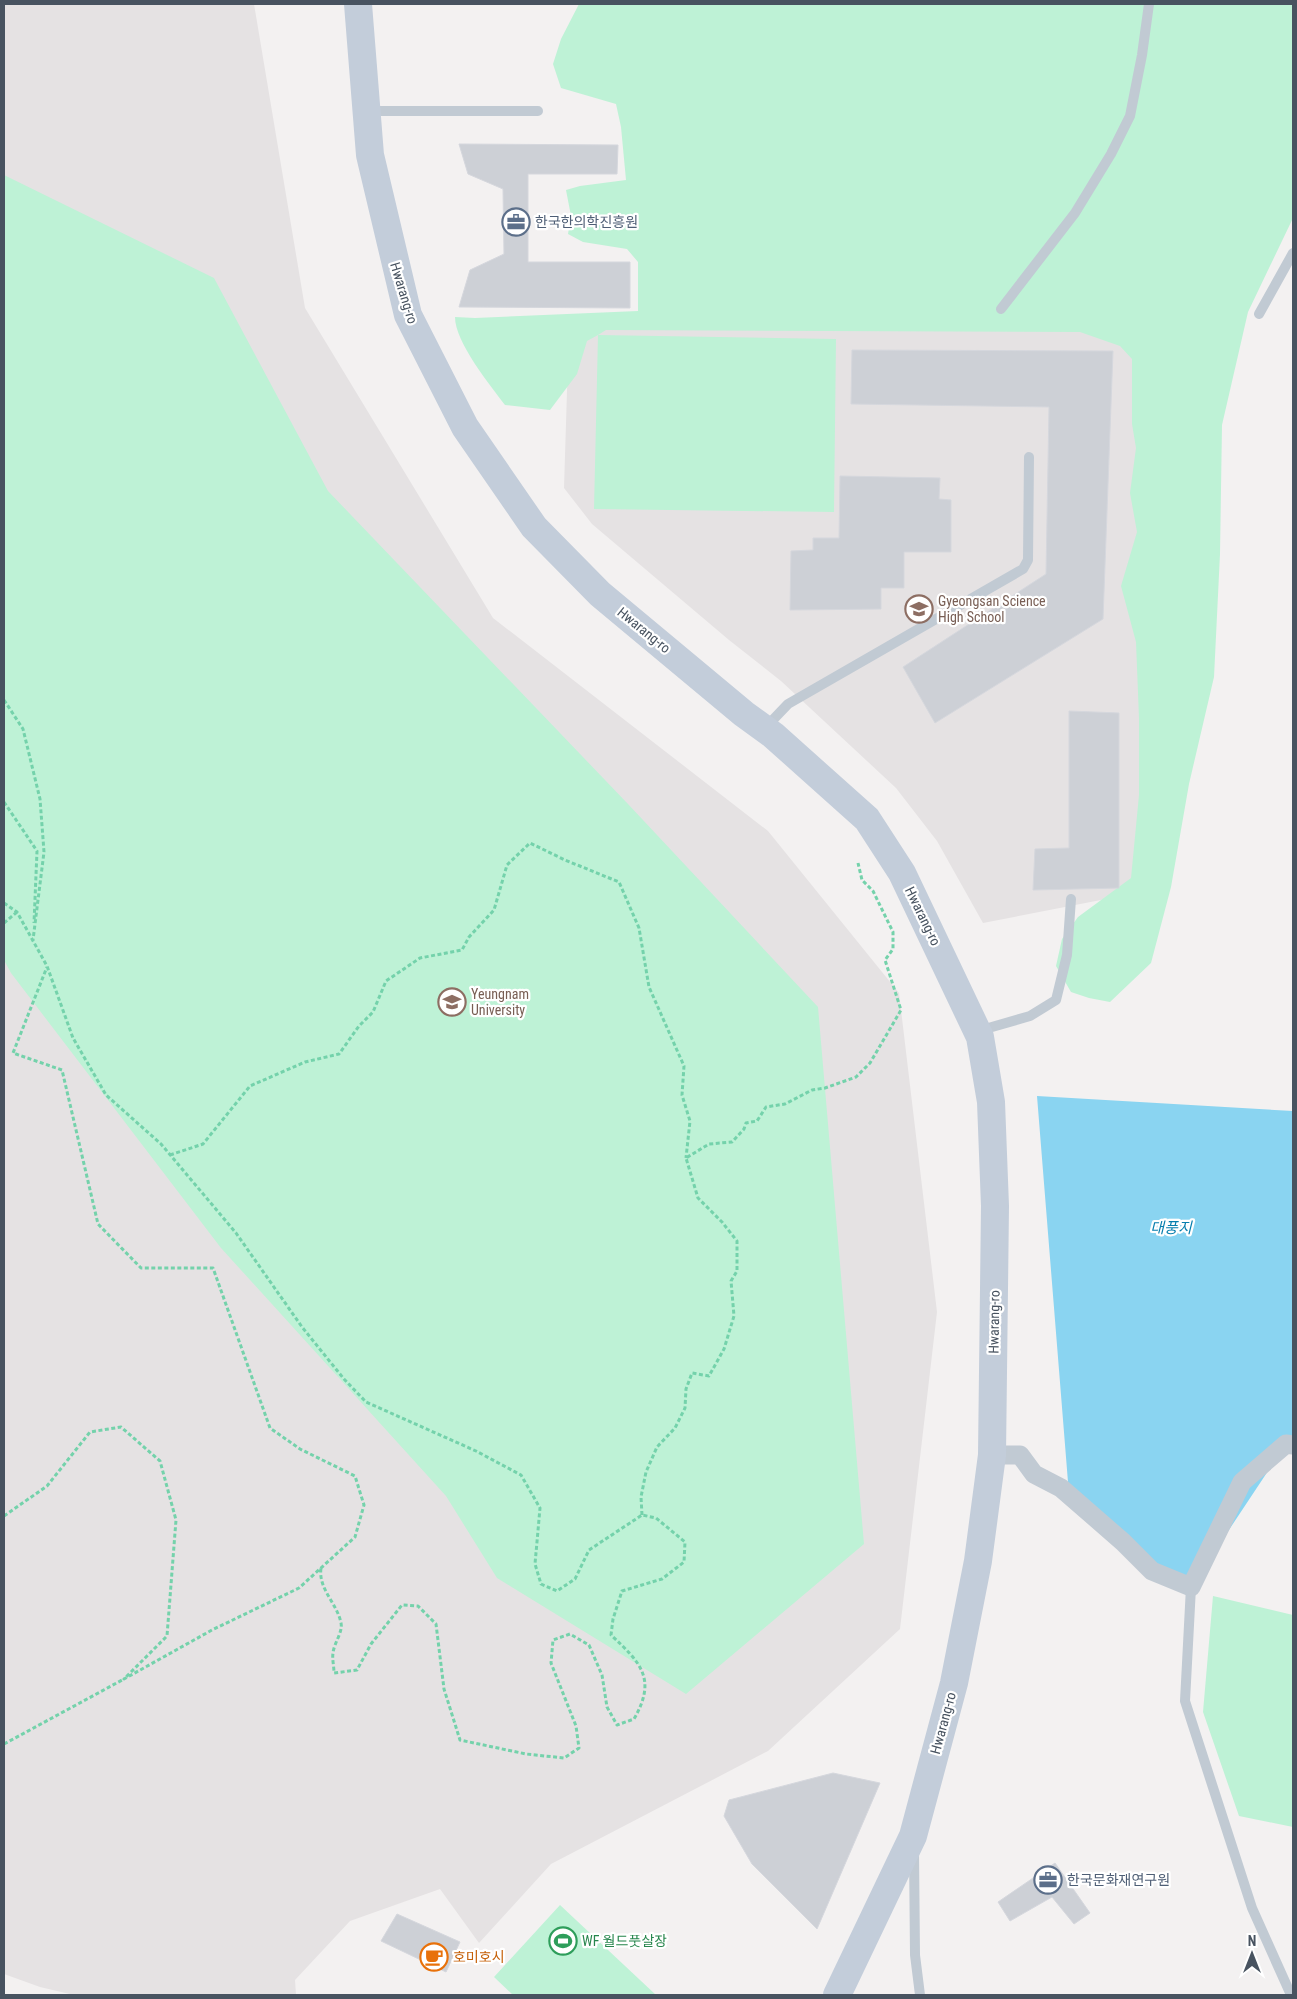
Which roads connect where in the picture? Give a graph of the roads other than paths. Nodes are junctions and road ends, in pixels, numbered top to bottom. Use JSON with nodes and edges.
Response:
{"nodes":[{"id":1,"x":358,"y":4,"type":"edge"},
{"id":2,"x":1149,"y":4,"type":"edge"},
{"id":3,"x":367,"y":111,"type":"junction"},
{"id":4,"x":538,"y":111,"type":"dead end"},
{"id":5,"x":1293,"y":253,"type":"edge"},
{"id":6,"x":1001,"y":309,"type":"dead end"},
{"id":7,"x":1259,"y":314,"type":"dead end"},
{"id":8,"x":1029,"y":457,"type":"dead end"},
{"id":9,"x":764,"y":729,"type":"junction"},
{"id":10,"x":1070,"y":899,"type":"dead end"},
{"id":11,"x":977,"y":1031,"type":"junction"},
{"id":12,"x":1293,"y":1445,"type":"edge"},
{"id":13,"x":992,"y":1456,"type":"junction"},
{"id":14,"x":1191,"y":1587,"type":"junction"},
{"id":15,"x":913,"y":1836,"type":"junction"},
{"id":16,"x":837,"y":1995,"type":"edge"},
{"id":17,"x":920,"y":1995,"type":"edge"},
{"id":18,"x":1291,"y":1995,"type":"edge"}],
"edges":[{"from":1,"to":3,"type":"street","name":"Hwarang-ro"},
{"from":2,"to":6,"type":"lane"},
{"from":3,"to":4,"type":"lane"},
{"from":3,"to":9,"type":"street","name":"Hwarang-ro"},
{"from":5,"to":7,"type":"lane"},
{"from":8,"to":9,"type":"lane"},
{"from":9,"to":11,"type":"street","name":"Hwarang-ro"},
{"from":10,"to":11,"type":"lane"},
{"from":11,"to":13,"type":"street","name":"Hwarang-ro"},
{"from":12,"to":14,"type":"street"},
{"from":13,"to":14,"type":"street"},
{"from":13,"to":15,"type":"street","name":"Hwarang-ro"},
{"from":14,"to":18,"type":"lane"},
{"from":15,"to":16,"type":"street","name":"Hwarang-ro"},
{"from":15,"to":17,"type":"lane"}]}
